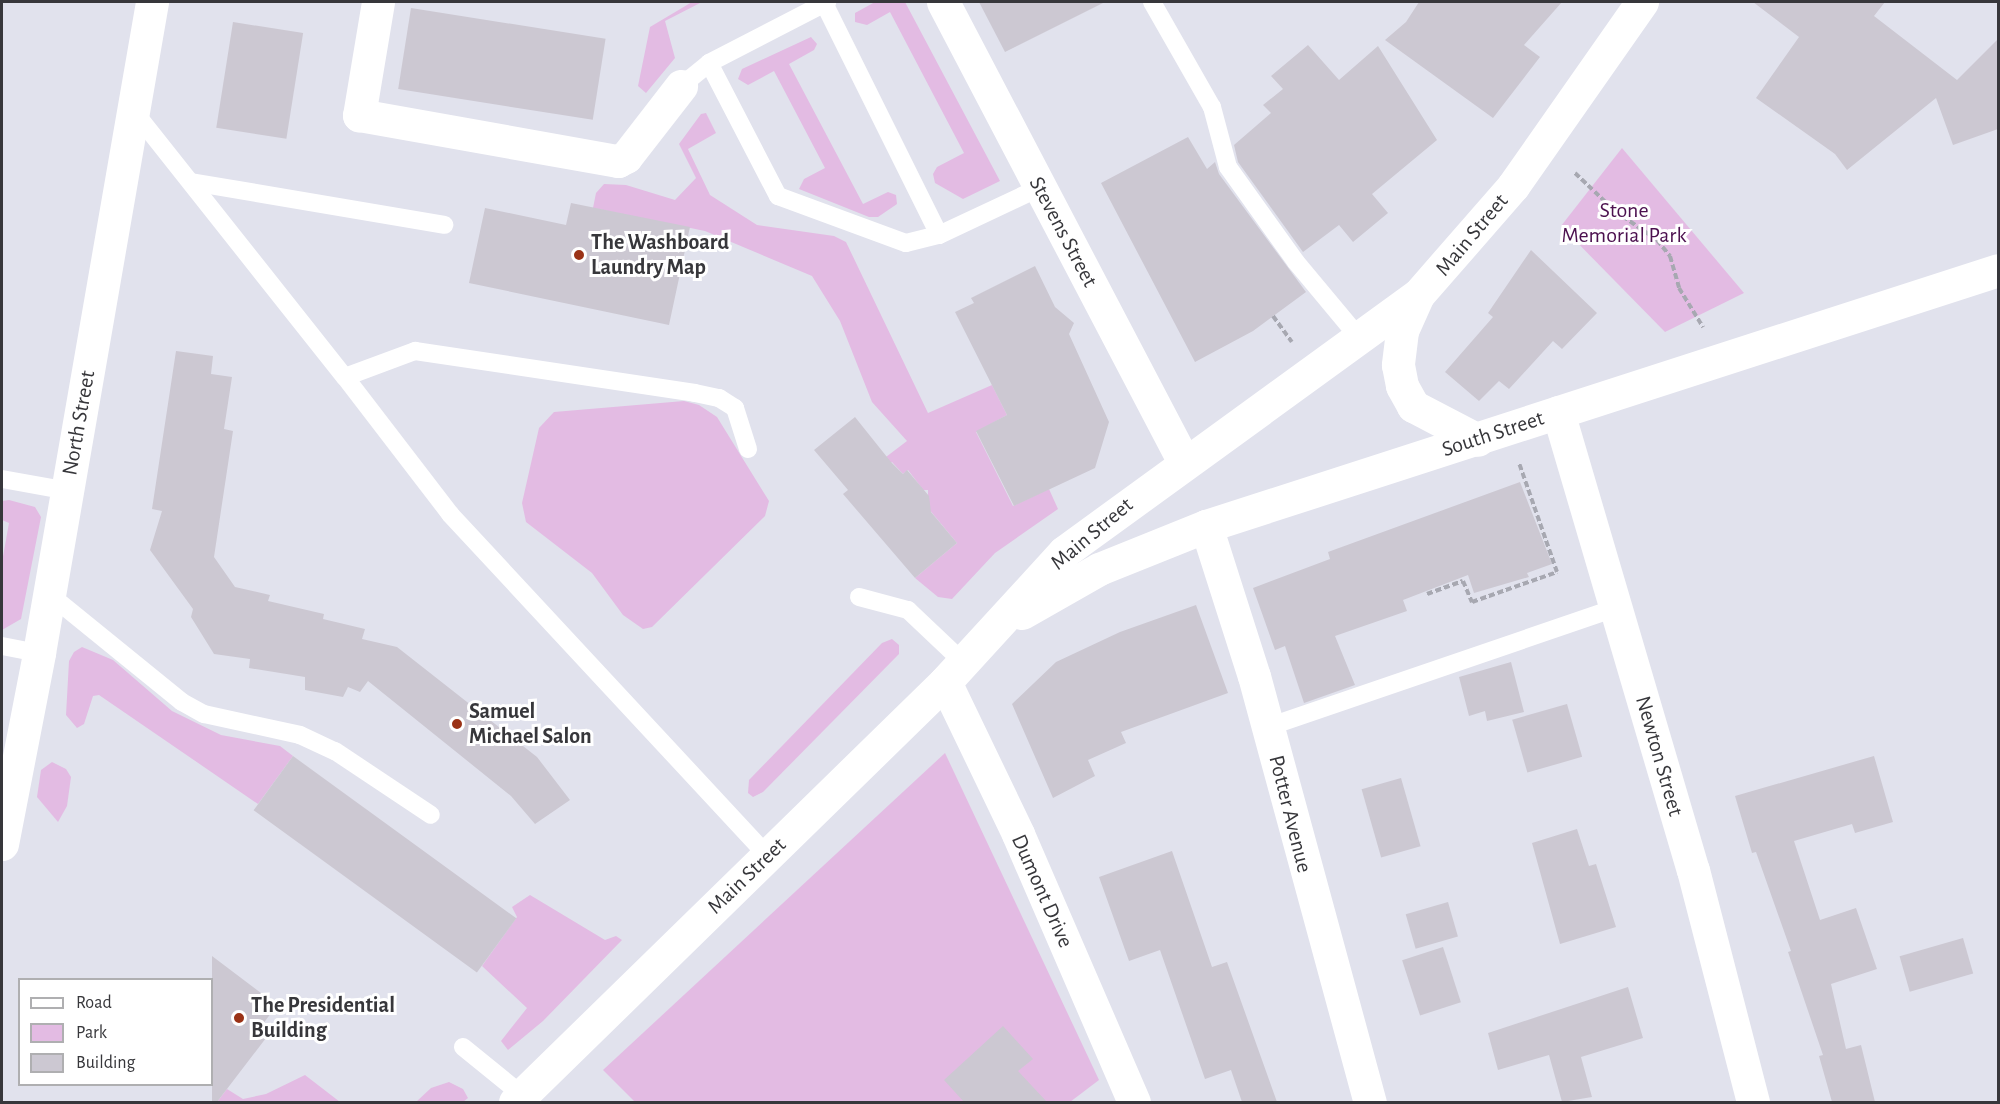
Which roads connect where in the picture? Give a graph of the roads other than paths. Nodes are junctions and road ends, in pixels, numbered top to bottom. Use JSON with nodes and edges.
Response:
{"nodes":[{"id":1,"x":152,"y":2,"type":"edge"},
{"id":2,"x":378,"y":2,"type":"edge"},
{"id":3,"x":825,"y":2,"type":"edge"},
{"id":4,"x":943,"y":2,"type":"edge"},
{"id":5,"x":1152,"y":2,"type":"edge"},
{"id":6,"x":1642,"y":2,"type":"edge"},
{"id":7,"x":709,"y":63,"type":"junction"},
{"id":8,"x":681,"y":86,"type":"joint"},
{"id":9,"x":134,"y":110,"type":"junction"},
{"id":10,"x":191,"y":182,"type":"junction"},
{"id":11,"x":1039,"y":188,"type":"junction"},
{"id":12,"x":444,"y":225,"type":"dead end"},
{"id":13,"x":939,"y":235,"type":"junction"},
{"id":14,"x":1998,"y":270,"type":"edge"},
{"id":15,"x":1418,"y":295,"type":"junction"},
{"id":16,"x":1361,"y":340,"type":"junction"},
{"id":17,"x":345,"y":377,"type":"junction"},
{"id":18,"x":1558,"y":412,"type":"junction"},
{"id":19,"x":1478,"y":440,"type":"junction"},
{"id":20,"x":748,"y":449,"type":"dead end"},
{"id":21,"x":1184,"y":462,"type":"junction"},
{"id":22,"x":2,"y":479,"type":"edge"},
{"id":23,"x":68,"y":491,"type":"junction"},
{"id":24,"x":1206,"y":526,"type":"junction"},
{"id":25,"x":49,"y":594,"type":"junction"},
{"id":26,"x":859,"y":597,"type":"dead end"},
{"id":27,"x":1616,"y":608,"type":"junction"},
{"id":28,"x":999,"y":626,"type":"junction"},
{"id":29,"x":2,"y":646,"type":"edge"},
{"id":30,"x":39,"y":653,"type":"junction"},
{"id":31,"x":954,"y":672,"type":"junction"},
{"id":32,"x":1268,"y":727,"type":"junction"},
{"id":33,"x":431,"y":815,"type":"dead end"},
{"id":34,"x":2,"y":844,"type":"edge"},
{"id":35,"x":768,"y":856,"type":"junction"},
{"id":36,"x":463,"y":1047,"type":"dead end"},
{"id":37,"x":518,"y":1099,"type":"edge"},
{"id":38,"x":1134,"y":1102,"type":"edge"},
{"id":39,"x":1370,"y":1102,"type":"edge"},
{"id":40,"x":1753,"y":1102,"type":"edge"}],
"edges":[{"from":1,"to":9,"type":"street","name":"North Street"},
{"from":2,"to":8,"type":"street"},
{"from":3,"to":7,"type":"lane"},
{"from":3,"to":13,"type":"lane"},
{"from":4,"to":11,"type":"street","name":"Stevens Street"},
{"from":5,"to":16,"type":"lane"},
{"from":6,"to":15,"type":"street","name":"Main Street"},
{"from":7,"to":8,"type":"lane"},
{"from":7,"to":13,"type":"lane"},
{"from":9,"to":10,"type":"lane"},
{"from":9,"to":23,"type":"street","name":"North Street"},
{"from":10,"to":12,"type":"lane"},
{"from":10,"to":17,"type":"lane"},
{"from":11,"to":13,"type":"lane"},
{"from":11,"to":21,"type":"street","name":"Stevens Street"},
{"from":14,"to":18,"type":"street","name":"South Street"},
{"from":15,"to":16,"type":"street","name":"Main Street"},
{"from":15,"to":19,"type":"street"},
{"from":16,"to":21,"type":"street","name":"Main Street"},
{"from":17,"to":20,"type":"lane"},
{"from":17,"to":35,"type":"lane"},
{"from":18,"to":19,"type":"street","name":"South Street"},
{"from":18,"to":27,"type":"street","name":"Newton Street"},
{"from":19,"to":24,"type":"street","name":"South Street"},
{"from":21,"to":28,"type":"street","name":"Main Street"},
{"from":22,"to":23,"type":"lane"},
{"from":23,"to":25,"type":"street","name":"North Street"},
{"from":24,"to":28,"type":"street","name":"South Street"},
{"from":24,"to":32,"type":"street","name":"Potter Avenue"},
{"from":25,"to":30,"type":"street","name":"North Street"},
{"from":25,"to":33,"type":"lane"},
{"from":26,"to":31,"type":"lane"},
{"from":27,"to":32,"type":"lane"},
{"from":27,"to":40,"type":"street","name":"Newton Street"},
{"from":28,"to":31,"type":"street","name":"Main Street"},
{"from":29,"to":30,"type":"lane"},
{"from":30,"to":34,"type":"street","name":"North Street"},
{"from":31,"to":35,"type":"street","name":"Main Street"},
{"from":31,"to":38,"type":"street","name":"Dumont Drive"},
{"from":32,"to":39,"type":"street","name":"Potter Avenue"},
{"from":35,"to":37,"type":"street","name":"Main Street"},
{"from":36,"to":37,"type":"lane"}]}
